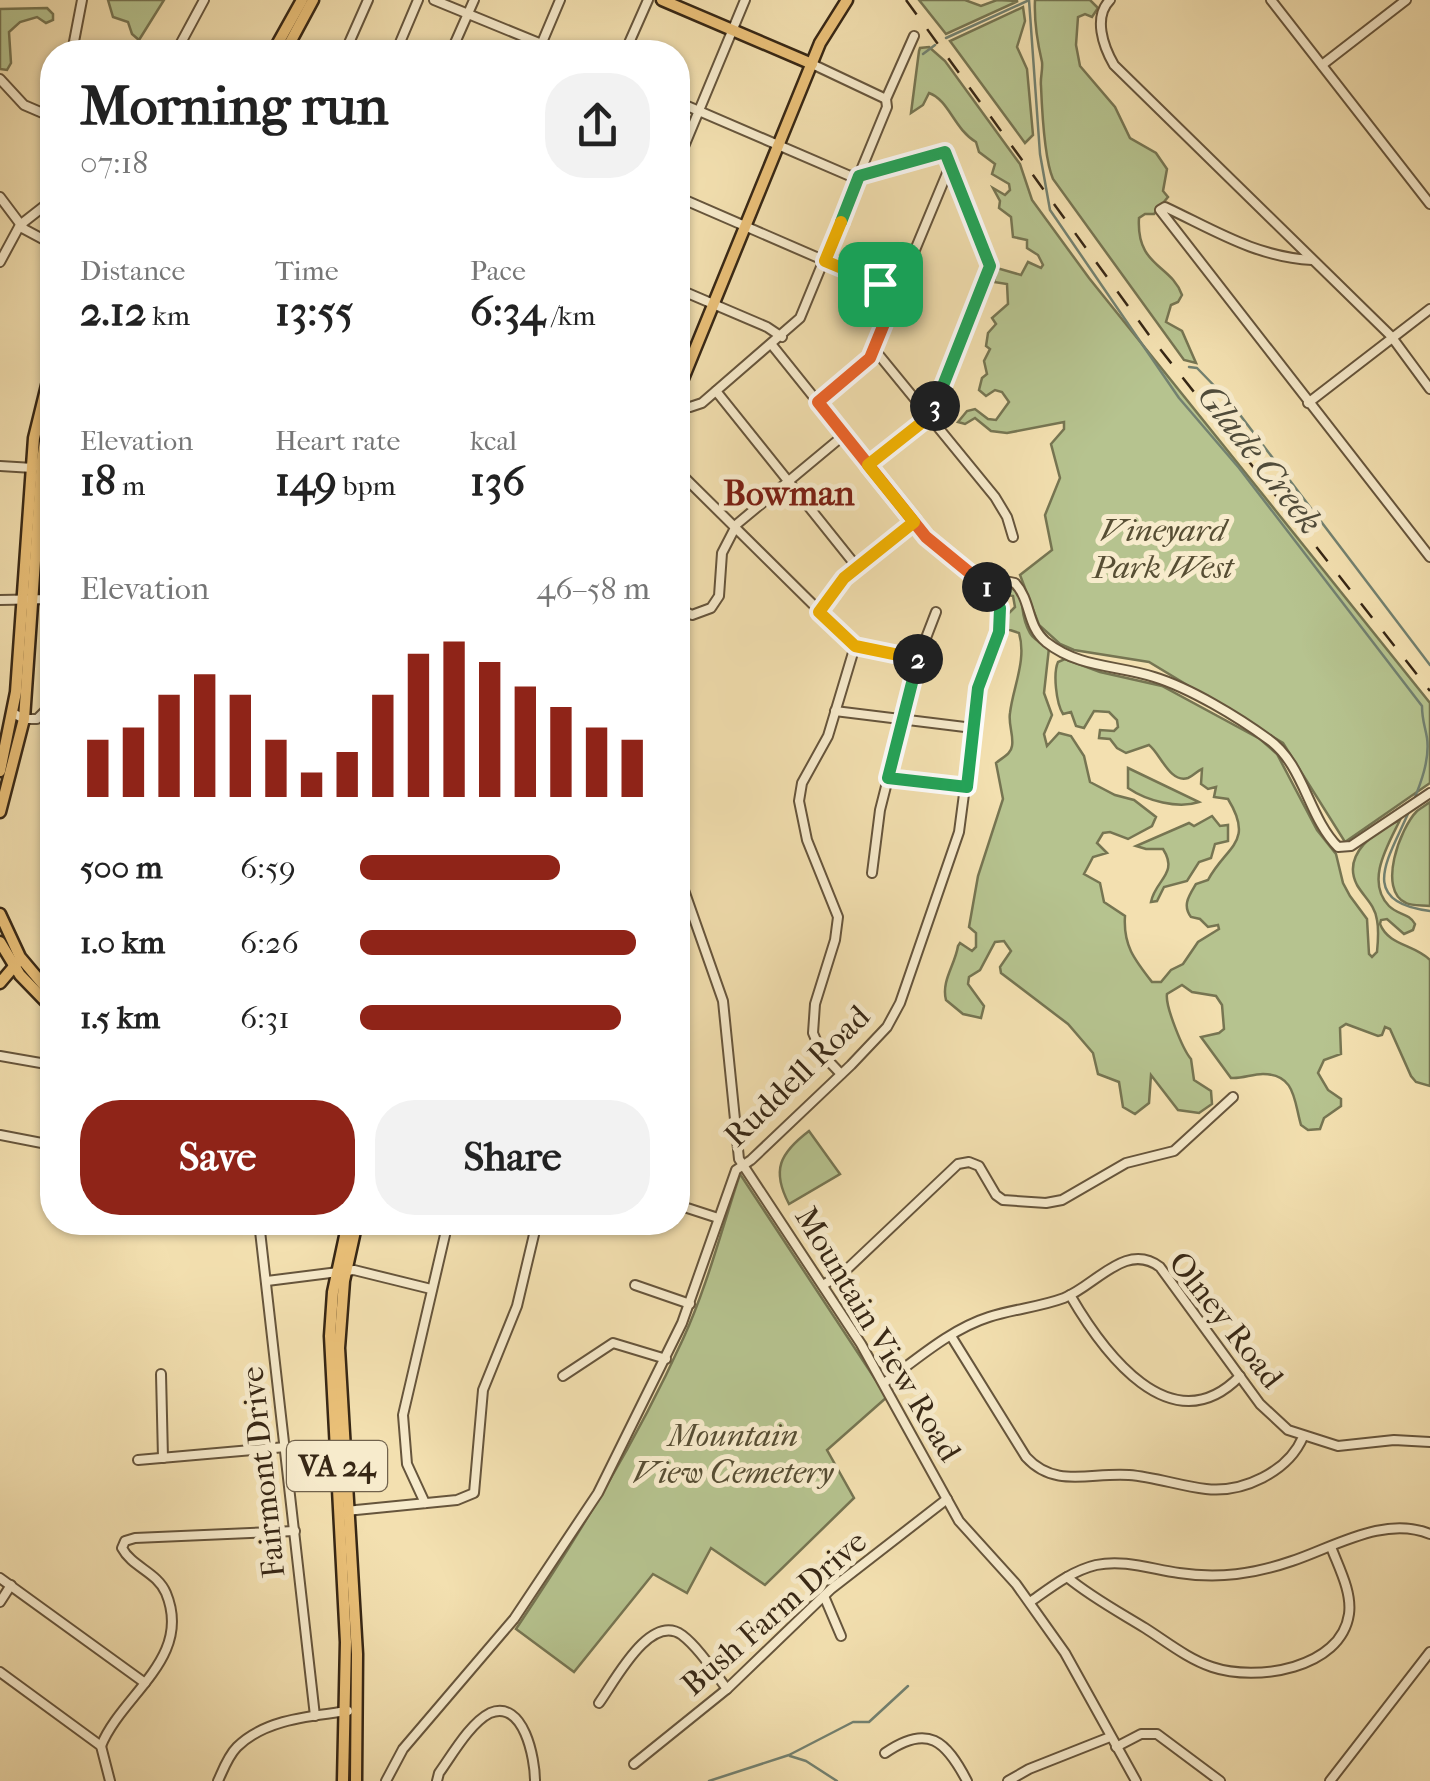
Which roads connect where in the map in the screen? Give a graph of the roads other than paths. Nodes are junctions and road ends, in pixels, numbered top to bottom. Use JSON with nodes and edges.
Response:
{"nodes":[{"id":1,"x":82,"y":0,"type":"edge"},
{"id":2,"x":204,"y":0,"type":"edge"},
{"id":3,"x":302,"y":0,"type":"edge"},
{"id":4,"x":313,"y":0,"type":"edge"},
{"id":5,"x":368,"y":0,"type":"edge"},
{"id":6,"x":418,"y":0,"type":"edge"},
{"id":7,"x":434,"y":0,"type":"edge"},
{"id":8,"x":474,"y":0,"type":"edge"},
{"id":9,"x":560,"y":0,"type":"edge"},
{"id":10,"x":648,"y":0,"type":"edge"},
{"id":11,"x":662,"y":0,"type":"edge"},
{"id":12,"x":745,"y":0,"type":"edge"},
{"id":13,"x":848,"y":0,"type":"edge"},
{"id":14,"x":1110,"y":0,"type":"edge"},
{"id":15,"x":1271,"y":0,"type":"edge"},
{"id":16,"x":1406,"y":0,"type":"edge"},
{"id":17,"x":468,"y":14,"type":"junction"},
{"id":18,"x":732,"y":30,"type":"junction"},
{"id":19,"x":914,"y":36,"type":"dead end"},
{"id":20,"x":74,"y":40,"type":"edge"},
{"id":21,"x":182,"y":40,"type":"edge"},
{"id":22,"x":280,"y":40,"type":"edge"},
{"id":23,"x":291,"y":40,"type":"edge"},
{"id":24,"x":350,"y":40,"type":"edge"},
{"id":25,"x":401,"y":40,"type":"edge"},
{"id":26,"x":457,"y":40,"type":"edge"},
{"id":27,"x":523,"y":40,"type":"edge"},
{"id":28,"x":543,"y":40,"type":"edge"},
{"id":29,"x":631,"y":40,"type":"edge"},
{"id":30,"x":812,"y":64,"type":"junction"},
{"id":31,"x":1322,"y":65,"type":"junction"},
{"id":32,"x":0,"y":78,"type":"edge"},
{"id":33,"x":886,"y":99,"type":"junction"},
{"id":34,"x":690,"y":107,"type":"edge"},
{"id":35,"x":699,"y":111,"type":"junction"},
{"id":36,"x":40,"y":112,"type":"edge"},
{"id":37,"x":690,"y":132,"type":"edge"},
{"id":38,"x":778,"y":145,"type":"junction"},
{"id":39,"x":950,"y":166,"type":"junction"},
{"id":40,"x":859,"y":176,"type":"junction"},
{"id":41,"x":0,"y":196,"type":"edge"},
{"id":42,"x":690,"y":202,"type":"edge"},
{"id":43,"x":1430,"y":204,"type":"edge"},
{"id":44,"x":40,"y":209,"type":"edge"},
{"id":45,"x":20,"y":225,"type":"junction"},
{"id":46,"x":746,"y":225,"type":"junction"},
{"id":47,"x":40,"y":237,"type":"edge"},
{"id":48,"x":1312,"y":260,"type":"junction"},
{"id":49,"x":825,"y":261,"type":"junction"},
{"id":50,"x":0,"y":262,"type":"edge"},
{"id":51,"x":897,"y":292,"type":"junction"},
{"id":52,"x":690,"y":294,"type":"edge"},
{"id":53,"x":713,"y":304,"type":"junction"},
{"id":54,"x":1430,"y":309,"type":"edge"},
{"id":55,"x":782,"y":337,"type":"junction"},
{"id":56,"x":1393,"y":338,"type":"junction"},
{"id":57,"x":772,"y":345,"type":"junction"},
{"id":58,"x":874,"y":349,"type":"junction"},
{"id":59,"x":690,"y":361,"type":"edge"},
{"id":60,"x":1430,"y":389,"type":"edge"},
{"id":61,"x":716,"y":391,"type":"junction"},
{"id":62,"x":818,"y":402,"type":"junction"},
{"id":63,"x":1308,"y":403,"type":"junction"},
{"id":64,"x":40,"y":404,"type":"edge"},
{"id":65,"x":690,"y":407,"type":"edge"},
{"id":66,"x":929,"y":416,"type":"junction"},
{"id":67,"x":844,"y":435,"type":"junction"},
{"id":68,"x":40,"y":455,"type":"edge"},
{"id":69,"x":868,"y":465,"type":"junction"},
{"id":70,"x":0,"y":466,"type":"edge"},
{"id":71,"x":37,"y":469,"type":"junction"},
{"id":72,"x":788,"y":480,"type":"junction"},
{"id":73,"x":690,"y":483,"type":"edge"},
{"id":74,"x":914,"y":522,"type":"junction"},
{"id":75,"x":735,"y":528,"type":"junction"},
{"id":76,"x":1013,"y":537,"type":"dead end"},
{"id":77,"x":1430,"y":557,"type":"edge"},
{"id":78,"x":857,"y":566,"type":"junction"},
{"id":79,"x":972,"y":574,"type":"junction"},
{"id":80,"x":0,"y":600,"type":"edge"},
{"id":81,"x":28,"y":600,"type":"junction"},
{"id":82,"x":40,"y":600,"type":"edge"},
{"id":83,"x":690,"y":612,"type":"edge"},
{"id":84,"x":819,"y":612,"type":"junction"},
{"id":85,"x":936,"y":612,"type":"dead end"},
{"id":86,"x":855,"y":646,"type":"junction"},
{"id":87,"x":919,"y":656,"type":"junction"},
{"id":88,"x":835,"y":711,"type":"junction"},
{"id":89,"x":19,"y":716,"type":"junction"},
{"id":90,"x":40,"y":716,"type":"edge"},
{"id":91,"x":903,"y":719,"type":"junction"},
{"id":92,"x":973,"y":728,"type":"junction"},
{"id":93,"x":0,"y":771,"type":"edge"},
{"id":94,"x":888,"y":778,"type":"junction"},
{"id":95,"x":967,"y":787,"type":"junction"},
{"id":96,"x":1430,"y":792,"type":"edge"},
{"id":97,"x":0,"y":812,"type":"edge"},
{"id":98,"x":872,"y":873,"type":"dead end"},
{"id":99,"x":690,"y":907,"type":"edge"},
{"id":100,"x":0,"y":914,"type":"edge"},
{"id":101,"x":0,"y":942,"type":"edge"},
{"id":102,"x":15,"y":962,"type":"junction"},
{"id":103,"x":0,"y":968,"type":"edge"},
{"id":104,"x":31,"y":973,"type":"junction"},
{"id":105,"x":40,"y":975,"type":"edge"},
{"id":106,"x":40,"y":982,"type":"edge"},
{"id":107,"x":0,"y":984,"type":"edge"},
{"id":108,"x":40,"y":993,"type":"edge"},
{"id":109,"x":0,"y":1056,"type":"edge"},
{"id":110,"x":40,"y":1063,"type":"edge"},
{"id":111,"x":842,"y":1074,"type":"junction"},
{"id":112,"x":1233,"y":1097,"type":"dead end"},
{"id":113,"x":0,"y":1135,"type":"edge"},
{"id":114,"x":40,"y":1143,"type":"edge"},
{"id":115,"x":742,"y":1166,"type":"junction"},
{"id":116,"x":690,"y":1209,"type":"edge"},
{"id":117,"x":718,"y":1218,"type":"junction"},
{"id":118,"x":262,"y":1235,"type":"edge"},
{"id":119,"x":346,"y":1235,"type":"edge"},
{"id":120,"x":354,"y":1235,"type":"edge"},
{"id":121,"x":445,"y":1235,"type":"edge"},
{"id":122,"x":534,"y":1235,"type":"edge"},
{"id":123,"x":342,"y":1271,"type":"junction"},
{"id":124,"x":267,"y":1281,"type":"junction"},
{"id":125,"x":635,"y":1285,"type":"dead end"},
{"id":126,"x":823,"y":1285,"type":"junction"},
{"id":127,"x":431,"y":1290,"type":"junction"},
{"id":128,"x":1070,"y":1295,"type":"junction"},
{"id":129,"x":690,"y":1304,"type":"junction"},
{"id":130,"x":951,"y":1336,"type":"junction"},
{"id":131,"x":666,"y":1359,"type":"junction"},
{"id":132,"x":161,"y":1374,"type":"dead end"},
{"id":133,"x":562,"y":1376,"type":"dead end"},
{"id":134,"x":1240,"y":1376,"type":"junction"},
{"id":135,"x":884,"y":1383,"type":"junction"},
{"id":136,"x":1303,"y":1437,"type":"junction"},
{"id":137,"x":1430,"y":1442,"type":"edge"},
{"id":138,"x":286,"y":1448,"type":"junction"},
{"id":139,"x":164,"y":1458,"type":"junction"},
{"id":140,"x":138,"y":1460,"type":"dead end"},
{"id":141,"x":947,"y":1499,"type":"junction"},
{"id":142,"x":425,"y":1503,"type":"junction"},
{"id":143,"x":344,"y":1512,"type":"junction"},
{"id":144,"x":295,"y":1531,"type":"junction"},
{"id":145,"x":1430,"y":1534,"type":"edge"},
{"id":146,"x":1331,"y":1547,"type":"junction"},
{"id":147,"x":1067,"y":1577,"type":"junction"},
{"id":148,"x":0,"y":1578,"type":"edge"},
{"id":149,"x":12,"y":1585,"type":"junction"},
{"id":150,"x":824,"y":1596,"type":"junction"},
{"id":151,"x":0,"y":1602,"type":"edge"},
{"id":152,"x":1030,"y":1602,"type":"junction"},
{"id":153,"x":841,"y":1636,"type":"dead end"},
{"id":154,"x":1430,"y":1652,"type":"edge"},
{"id":155,"x":0,"y":1672,"type":"edge"},
{"id":156,"x":146,"y":1682,"type":"junction"},
{"id":157,"x":728,"y":1689,"type":"junction"},
{"id":158,"x":599,"y":1703,"type":"dead end"},
{"id":159,"x":358,"y":1710,"type":"junction"},
{"id":160,"x":345,"y":1712,"type":"junction"},
{"id":161,"x":315,"y":1716,"type":"junction"},
{"id":162,"x":1110,"y":1737,"type":"junction"},
{"id":163,"x":101,"y":1746,"type":"junction"},
{"id":164,"x":1116,"y":1747,"type":"junction"},
{"id":165,"x":885,"y":1753,"type":"dead end"},
{"id":166,"x":634,"y":1764,"type":"dead end"},
{"id":167,"x":110,"y":1781,"type":"edge"},
{"id":168,"x":218,"y":1781,"type":"edge"},
{"id":169,"x":343,"y":1781,"type":"edge"},
{"id":170,"x":356,"y":1781,"type":"edge"},
{"id":171,"x":386,"y":1781,"type":"edge"},
{"id":172,"x":436,"y":1781,"type":"edge"},
{"id":173,"x":535,"y":1781,"type":"edge"},
{"id":174,"x":967,"y":1781,"type":"edge"},
{"id":175,"x":1008,"y":1781,"type":"edge"},
{"id":176,"x":1136,"y":1781,"type":"edge"},
{"id":177,"x":1220,"y":1781,"type":"edge"},
{"id":178,"x":1330,"y":1781,"type":"edge"}],
"edges":[{"from":1,"to":20,"type":"street"},
{"from":2,"to":21,"type":"street"},
{"from":3,"to":22,"type":"main road"},
{"from":4,"to":23,"type":"main road"},
{"from":5,"to":24,"type":"street"},
{"from":6,"to":25,"type":"street"},
{"from":7,"to":17,"type":"street"},
{"from":8,"to":17,"type":"street"},
{"from":9,"to":28,"type":"street"},
{"from":10,"to":29,"type":"street"},
{"from":11,"to":18,"type":"main road"},
{"from":12,"to":18,"type":"street"},
{"from":13,"to":30,"type":"main road"},
{"from":14,"to":48,"type":"street"},
{"from":15,"to":31,"type":"street"},
{"from":16,"to":31,"type":"street"},
{"from":17,"to":26,"type":"street"},
{"from":17,"to":27,"type":"street"},
{"from":18,"to":30,"type":"main road"},
{"from":18,"to":35,"type":"street"},
{"from":19,"to":33,"type":"street"},
{"from":30,"to":33,"type":"street"},
{"from":30,"to":38,"type":"main road"},
{"from":31,"to":43,"type":"street"},
{"from":32,"to":36,"type":"street"},
{"from":33,"to":40,"type":"street"},
{"from":34,"to":35,"type":"street"},
{"from":35,"to":37,"type":"street"},
{"from":35,"to":38,"type":"street"},
{"from":38,"to":40,"type":"street"},
{"from":38,"to":46,"type":"main road"},
{"from":39,"to":40,"type":"street"},
{"from":39,"to":51,"type":"street"},
{"from":39,"to":66,"type":"street"},
{"from":40,"to":49,"type":"street"},
{"from":41,"to":45,"type":"street"},
{"from":42,"to":46,"type":"street"},
{"from":44,"to":45,"type":"street"},
{"from":45,"to":47,"type":"street"},
{"from":45,"to":50,"type":"street"},
{"from":46,"to":49,"type":"street"},
{"from":46,"to":53,"type":"main road"},
{"from":48,"to":56,"type":"street"},
{"from":48,"to":63,"type":"street"},
{"from":49,"to":51,"type":"street"},
{"from":49,"to":55,"type":"street"},
{"from":51,"to":58,"type":"street"},
{"from":52,"to":53,"type":"street"},
{"from":53,"to":55,"type":"street"},
{"from":53,"to":59,"type":"main road"},
{"from":54,"to":56,"type":"street"},
{"from":55,"to":57,"type":"street"},
{"from":56,"to":60,"type":"street"},
{"from":56,"to":63,"type":"street"},
{"from":57,"to":61,"type":"street"},
{"from":57,"to":62,"type":"street"},
{"from":58,"to":62,"type":"street"},
{"from":58,"to":66,"type":"street"},
{"from":61,"to":65,"type":"street"},
{"from":61,"to":72,"type":"street"},
{"from":62,"to":67,"type":"street"},
{"from":63,"to":77,"type":"street"},
{"from":64,"to":71,"type":"main road"},
{"from":66,"to":69,"type":"street"},
{"from":66,"to":76,"type":"street"},
{"from":67,"to":69,"type":"street"},
{"from":67,"to":72,"type":"street"},
{"from":68,"to":71,"type":"main road"},
{"from":69,"to":74,"type":"street"},
{"from":70,"to":71,"type":"street"},
{"from":71,"to":81,"type":"main road"},
{"from":72,"to":75,"type":"street"},
{"from":72,"to":78,"type":"street"},
{"from":73,"to":75,"type":"street"},
{"from":74,"to":78,"type":"street"},
{"from":74,"to":79,"type":"street"},
{"from":75,"to":83,"type":"street"},
{"from":75,"to":84,"type":"street"},
{"from":78,"to":84,"type":"street"},
{"from":79,"to":92,"type":"street","name":"Ruddell Road"},
{"from":79,"to":96,"type":"street"},
{"from":80,"to":81,"type":"street"},
{"from":81,"to":82,"type":"street"},
{"from":81,"to":89,"type":"main road"},
{"from":84,"to":86,"type":"street"},
{"from":85,"to":87,"type":"street"},
{"from":86,"to":87,"type":"street"},
{"from":86,"to":88,"type":"street"},
{"from":87,"to":91,"type":"street"},
{"from":88,"to":91,"type":"street"},
{"from":88,"to":111,"type":"street"},
{"from":89,"to":90,"type":"street"},
{"from":89,"to":93,"type":"main road"},
{"from":89,"to":97,"type":"main road"},
{"from":91,"to":92,"type":"street"},
{"from":91,"to":94,"type":"street"},
{"from":92,"to":95,"type":"street","name":"Ruddell Road"},
{"from":94,"to":95,"type":"street"},
{"from":94,"to":98,"type":"street"},
{"from":95,"to":111,"type":"street","name":"Ruddell Road"},
{"from":99,"to":115,"type":"street","name":"Mountain View Road"},
{"from":100,"to":102,"type":"main road"},
{"from":101,"to":102,"type":"main road"},
{"from":102,"to":103,"type":"main road"},
{"from":102,"to":104,"type":"main road"},
{"from":102,"to":107,"type":"main road"},
{"from":102,"to":108,"type":"main road"},
{"from":104,"to":105,"type":"main road"},
{"from":104,"to":106,"type":"main road"},
{"from":109,"to":110,"type":"street"},
{"from":111,"to":115,"type":"street","name":"Ruddell Road"},
{"from":112,"to":126,"type":"street"},
{"from":113,"to":114,"type":"street"},
{"from":115,"to":117,"type":"street","name":"Ruddell Road"},
{"from":115,"to":126,"type":"street","name":"Mountain View Road"},
{"from":116,"to":117,"type":"street"},
{"from":117,"to":129,"type":"street","name":"Ruddell Road"},
{"from":118,"to":124,"type":"street","name":"Fairmont Drive"},
{"from":119,"to":123,"type":"main road","number":"VA 24"},
{"from":120,"to":123,"type":"main road","number":"VA 24"},
{"from":121,"to":127,"type":"street"},
{"from":122,"to":142,"type":"street"},
{"from":123,"to":124,"type":"street"},
{"from":123,"to":127,"type":"street"},
{"from":123,"to":143,"type":"main road","number":"VA 24"},
{"from":124,"to":138,"type":"street","name":"Fairmont Drive"},
{"from":125,"to":129,"type":"street"},
{"from":126,"to":135,"type":"street","name":"Mountain View Road"},
{"from":127,"to":142,"type":"street"},
{"from":128,"to":130,"type":"street","name":"Olney Road"},
{"from":128,"to":134,"type":"street"},
{"from":128,"to":134,"type":"street","name":"Olney Road"},
{"from":129,"to":131,"type":"street","name":"Ruddell Road"},
{"from":130,"to":135,"type":"street","name":"Olney Road"},
{"from":130,"to":136,"type":"street"},
{"from":131,"to":133,"type":"street"},
{"from":131,"to":171,"type":"street","name":"Ruddell Road"},
{"from":132,"to":139,"type":"street"},
{"from":134,"to":136,"type":"street","name":"Olney Road"},
{"from":135,"to":141,"type":"street","name":"Mountain View Road"},
{"from":136,"to":137,"type":"street","name":"Olney Road"},
{"from":138,"to":139,"type":"street"},
{"from":138,"to":144,"type":"street","name":"Fairmont Drive"},
{"from":139,"to":140,"type":"street"},
{"from":141,"to":150,"type":"street","name":"Bush Farm Drive"},
{"from":141,"to":152,"type":"street","name":"Mountain View Road"},
{"from":142,"to":143,"type":"street"},
{"from":143,"to":159,"type":"main road","number":"VA 24"},
{"from":143,"to":160,"type":"main road","number":"VA 24"},
{"from":144,"to":156,"type":"street"},
{"from":144,"to":161,"type":"street","name":"Fairmont Drive"},
{"from":145,"to":146,"type":"street"},
{"from":146,"to":147,"type":"street"},
{"from":146,"to":147,"type":"street"},
{"from":147,"to":152,"type":"street"},
{"from":148,"to":149,"type":"street"},
{"from":149,"to":151,"type":"street"},
{"from":149,"to":156,"type":"street"},
{"from":150,"to":153,"type":"street"},
{"from":150,"to":157,"type":"street","name":"Bush Farm Drive"},
{"from":152,"to":162,"type":"street","name":"Mountain View Road"},
{"from":154,"to":178,"type":"street"},
{"from":155,"to":163,"type":"street"},
{"from":156,"to":163,"type":"street"},
{"from":157,"to":158,"type":"street"},
{"from":157,"to":166,"type":"street","name":"Bush Farm Drive"},
{"from":159,"to":160,"type":"street"},
{"from":159,"to":170,"type":"main road","number":"VA 24"},
{"from":160,"to":161,"type":"street"},
{"from":160,"to":169,"type":"main road","number":"VA 24"},
{"from":161,"to":168,"type":"street"},
{"from":162,"to":164,"type":"street","name":"Mountain View Road"},
{"from":162,"to":175,"type":"street"},
{"from":163,"to":167,"type":"street"},
{"from":164,"to":176,"type":"street","name":"Mountain View Road"},
{"from":164,"to":177,"type":"street"},
{"from":165,"to":174,"type":"street"},
{"from":172,"to":173,"type":"street"}]}
